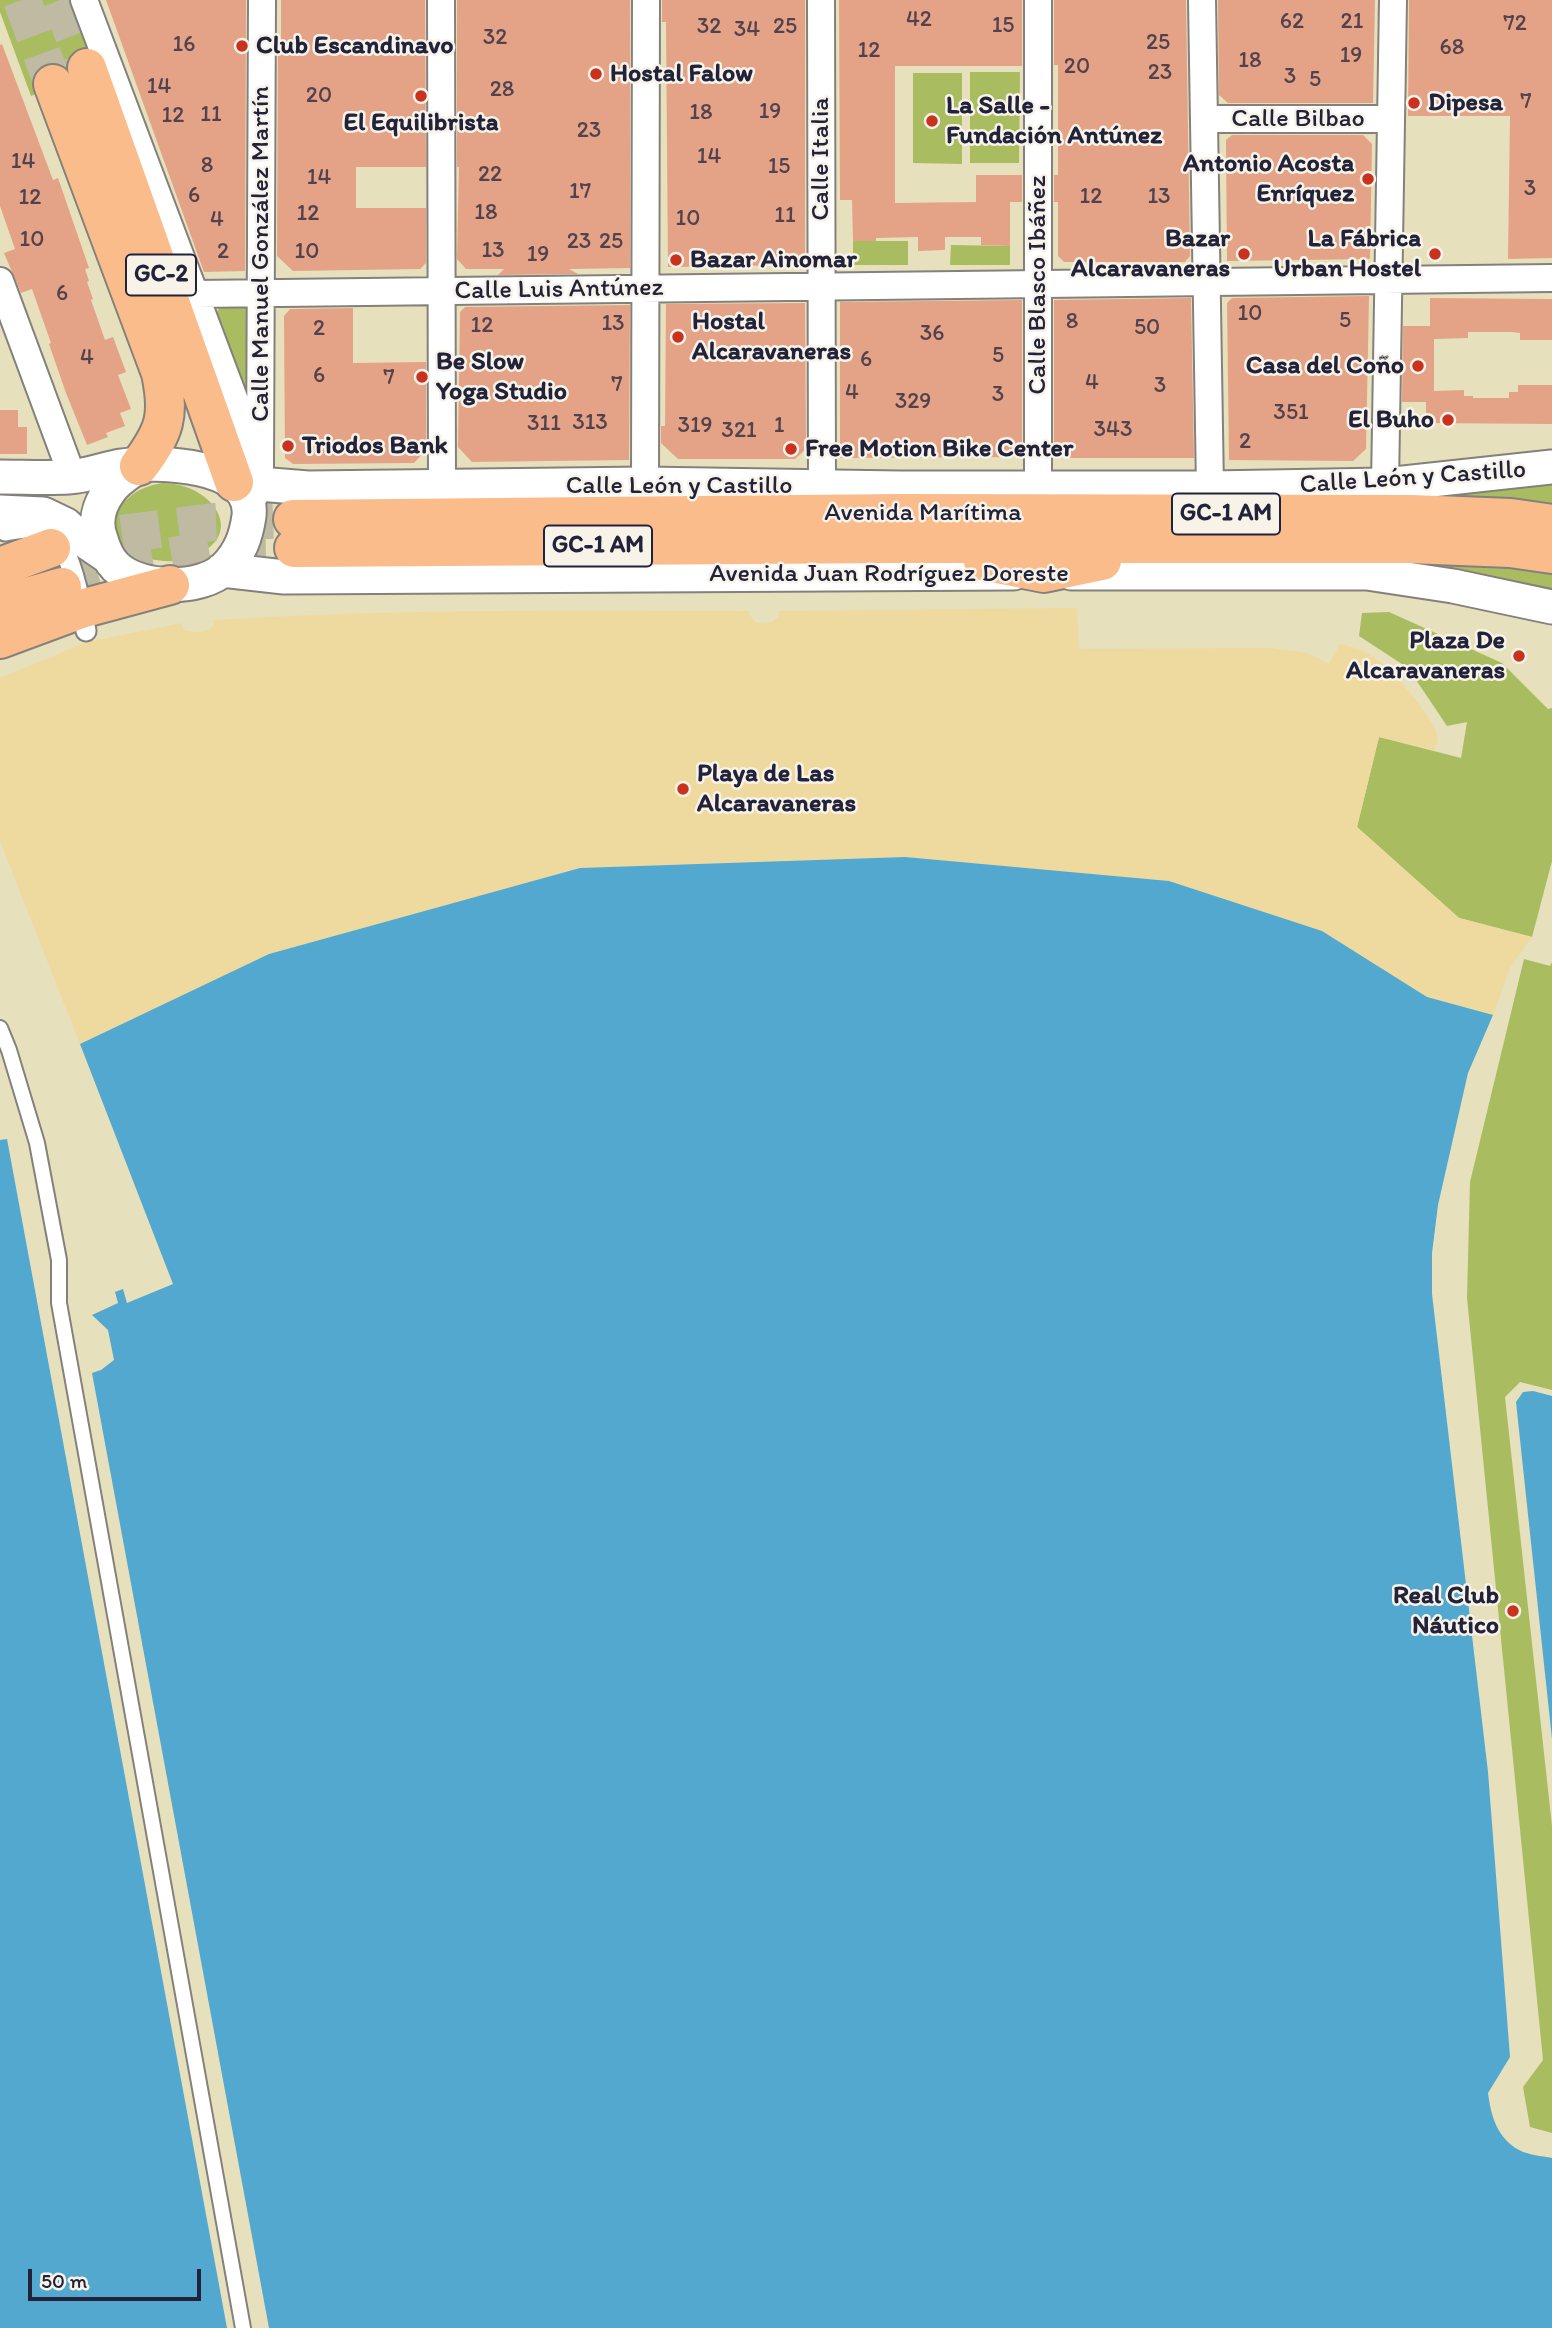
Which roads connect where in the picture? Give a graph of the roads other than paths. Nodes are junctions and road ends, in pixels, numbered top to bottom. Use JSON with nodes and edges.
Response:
{"nodes":[{"id":1,"x":84,"y":0,"type":"edge"},
{"id":2,"x":262,"y":0,"type":"edge"},
{"id":3,"x":441,"y":0,"type":"edge"},
{"id":4,"x":646,"y":0,"type":"edge"},
{"id":5,"x":821,"y":0,"type":"edge"},
{"id":6,"x":1038,"y":0,"type":"edge"},
{"id":7,"x":1202,"y":0,"type":"edge"},
{"id":8,"x":1393,"y":0,"type":"edge"},
{"id":9,"x":1204,"y":119,"type":"junction"},
{"id":10,"x":1391,"y":119,"type":"junction"},
{"id":11,"x":1552,"y":278,"type":"edge"},
{"id":12,"x":1388,"y":280,"type":"junction"},
{"id":13,"x":0,"y":281,"type":"edge"},
{"id":14,"x":1207,"y":282,"type":"junction"},
{"id":15,"x":1038,"y":284,"type":"junction"},
{"id":16,"x":822,"y":287,"type":"junction"},
{"id":17,"x":645,"y":289,"type":"junction"},
{"id":18,"x":442,"y":291,"type":"junction"},
{"id":19,"x":262,"y":293,"type":"junction"},
{"id":20,"x":195,"y":294,"type":"junction"},
{"id":21,"x":139,"y":466,"type":"junction"},
{"id":22,"x":1552,"y":467,"type":"edge"},
{"id":23,"x":78,"y":476,"type":"junction"},
{"id":24,"x":0,"y":477,"type":"edge"},
{"id":25,"x":645,"y":484,"type":"junction"},
{"id":26,"x":251,"y":485,"type":"junction"},
{"id":27,"x":1385,"y":485,"type":"junction"},
{"id":28,"x":442,"y":487,"type":"junction"},
{"id":29,"x":822,"y":487,"type":"junction"},
{"id":30,"x":1210,"y":488,"type":"junction"},
{"id":31,"x":1026,"y":496,"type":"junction"},
{"id":32,"x":901,"y":515,"type":"junction"},
{"id":33,"x":298,"y":518,"type":"junction"},
{"id":34,"x":1552,"y":524,"type":"edge"},
{"id":35,"x":2,"y":537,"type":"edge"},
{"id":36,"x":1175,"y":545,"type":"junction"},
{"id":37,"x":51,"y":548,"type":"tunnel mouth"},
{"id":38,"x":1552,"y":554,"type":"edge"},
{"id":39,"x":107,"y":556,"type":"junction"},
{"id":40,"x":222,"y":570,"type":"junction"},
{"id":41,"x":1044,"y":573,"type":"junction"},
{"id":42,"x":170,"y":585,"type":"junction"},
{"id":43,"x":0,"y":605,"type":"edge"},
{"id":44,"x":1552,"y":607,"type":"edge"},
{"id":45,"x":76,"y":609,"type":"junction"},
{"id":46,"x":0,"y":639,"type":"edge"},
{"id":47,"x":0,"y":1028,"type":"edge"},
{"id":48,"x":4,"y":1052,"type":"edge"},
{"id":49,"x":243,"y":2328,"type":"edge"}],
"edges":[{"from":1,"to":20,"type":"street"},
{"from":2,"to":19,"type":"street","name":"Calle Manuel González Martín"},
{"from":3,"to":18,"type":"street"},
{"from":4,"to":17,"type":"street"},
{"from":5,"to":16,"type":"street","name":"Calle Italia"},
{"from":6,"to":15,"type":"street","name":"Calle Blasco Ibáñez"},
{"from":7,"to":9,"type":"street"},
{"from":8,"to":10,"type":"street"},
{"from":9,"to":10,"type":"street","name":"Calle Bilbao"},
{"from":9,"to":14,"type":"street"},
{"from":10,"to":12,"type":"street"},
{"from":11,"to":12,"type":"street","name":"Calle Luis Antúnez"},
{"from":12,"to":14,"type":"street","name":"Calle Luis Antúnez"},
{"from":12,"to":27,"type":"street"},
{"from":13,"to":23,"type":"street"},
{"from":14,"to":15,"type":"street","name":"Calle Luis Antúnez"},
{"from":14,"to":30,"type":"street"},
{"from":15,"to":16,"type":"street","name":"Calle Luis Antúnez"},
{"from":15,"to":31,"type":"street","name":"Calle Blasco Ibáñez"},
{"from":16,"to":17,"type":"street","name":"Calle Luis Antúnez"},
{"from":16,"to":29,"type":"street","name":"Calle Italia"},
{"from":17,"to":18,"type":"street","name":"Calle Luis Antúnez"},
{"from":17,"to":25,"type":"street"},
{"from":18,"to":19,"type":"street","name":"Calle Luis Antúnez"},
{"from":18,"to":28,"type":"street"},
{"from":19,"to":20,"type":"street","name":"Calle Luis Antúnez"},
{"from":19,"to":26,"type":"street","name":"Calle Manuel González Martín"},
{"from":20,"to":26,"type":"street"},
{"from":21,"to":23,"type":"street"},
{"from":21,"to":26,"type":"street"},
{"from":21,"to":26,"type":"highway","number":"GC-2"},
{"from":21,"to":39,"type":"street"},
{"from":22,"to":27,"type":"street","name":"Calle León y Castillo"},
{"from":23,"to":24,"type":"street"},
{"from":25,"to":28,"type":"street","name":"Calle León y Castillo"},
{"from":25,"to":29,"type":"street","name":"Calle León y Castillo"},
{"from":26,"to":33,"type":"street","name":"Calle León y Castillo"},
{"from":26,"to":40,"type":"street"},
{"from":27,"to":30,"type":"street","name":"Calle León y Castillo"},
{"from":28,"to":33,"type":"street","name":"Calle León y Castillo"},
{"from":29,"to":32,"type":"street","name":"Calle León y Castillo"},
{"from":30,"to":31,"type":"street","name":"Calle León y Castillo"},
{"from":31,"to":32,"type":"highway","name":"Avenida Marítima","number":"GC-1 AM"},
{"from":31,"to":32,"type":"highway"},
{"from":31,"to":34,"type":"highway","name":"Avenida Marítima","number":"GC-1 AM"},
{"from":32,"to":33,"type":"highway","name":"Avenida Marítima","number":"GC-1 AM"},
{"from":32,"to":36,"type":"highway","name":"Avenida Marítima","number":"GC-1 AM"},
{"from":32,"to":41,"type":"highway"},
{"from":35,"to":37,"type":"highway"},
{"from":35,"to":39,"type":"street"},
{"from":35,"to":45,"type":"street"},
{"from":36,"to":38,"type":"highway","name":"Avenida Marítima","number":"GC-1 AM"},
{"from":36,"to":41,"type":"highway"},
{"from":39,"to":42,"type":"street"},
{"from":40,"to":41,"type":"street","name":"Avenida Juan Rodríguez Doreste"},
{"from":40,"to":42,"type":"street"},
{"from":41,"to":44,"type":"street","name":"Avenida Juan Rodríguez Doreste"},
{"from":42,"to":45,"type":"highway"},
{"from":43,"to":45,"type":"highway"},
{"from":45,"to":46,"type":"highway"},
{"from":47,"to":48,"type":"lane"},
{"from":48,"to":49,"type":"lane"}]}
